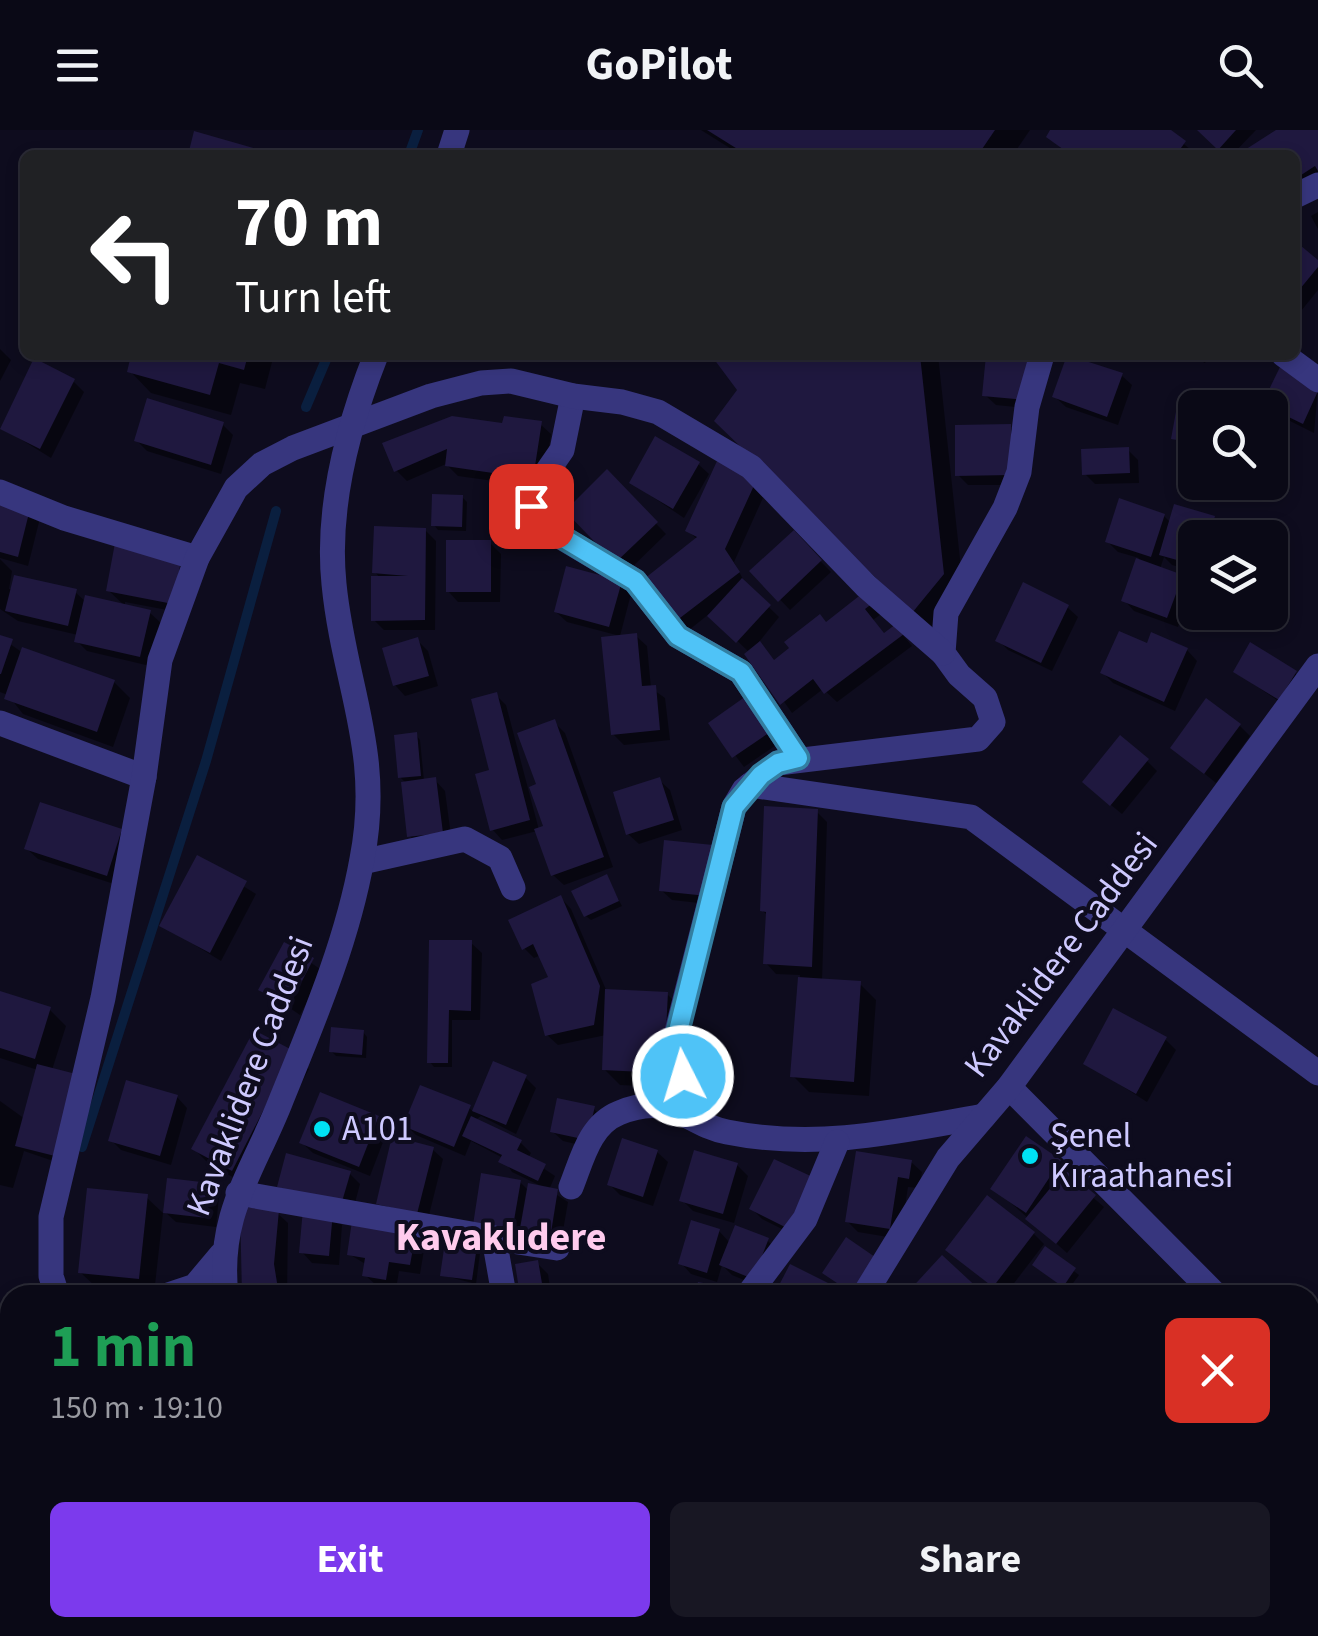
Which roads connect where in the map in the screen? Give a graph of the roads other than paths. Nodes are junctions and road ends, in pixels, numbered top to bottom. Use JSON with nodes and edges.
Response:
{"nodes":[{"id":1,"x":374,"y":360,"type":"edge"},
{"id":2,"x":1041,"y":360,"type":"edge"},
{"id":3,"x":1291,"y":360,"type":"edge"},
{"id":4,"x":1318,"y":380,"type":"edge"},
{"id":5,"x":573,"y":396,"type":"junction"},
{"id":6,"x":347,"y":429,"type":"junction"},
{"id":7,"x":0,"y":492,"type":"edge"},
{"id":8,"x":196,"y":558,"type":"junction"},
{"id":9,"x":943,"y":652,"type":"junction"},
{"id":10,"x":1318,"y":666,"type":"edge"},
{"id":11,"x":0,"y":722,"type":"edge"},
{"id":12,"x":798,"y":758,"type":"junction"},
{"id":13,"x":144,"y":778,"type":"junction"},
{"id":14,"x":750,"y":786,"type":"junction"},
{"id":15,"x":362,"y":862,"type":"junction"},
{"id":16,"x":513,"y":888,"type":"dead end"},
{"id":17,"x":1121,"y":931,"type":"junction"},
{"id":18,"x":1318,"y":1073,"type":"edge"},
{"id":19,"x":1009,"y":1087,"type":"junction"},
{"id":20,"x":690,"y":1114,"type":"junction"},
{"id":21,"x":984,"y":1116,"type":"junction"},
{"id":22,"x":838,"y":1142,"type":"junction"},
{"id":23,"x":572,"y":1187,"type":"dead end"},
{"id":24,"x":238,"y":1193,"type":"junction"},
{"id":25,"x":494,"y":1238,"type":"junction"},
{"id":26,"x":558,"y":1248,"type":"dead end"},
{"id":27,"x":222,"y":1255,"type":"junction"},
{"id":28,"x":54,"y":1285,"type":"edge"},
{"id":29,"x":196,"y":1285,"type":"edge"},
{"id":30,"x":225,"y":1285,"type":"edge"},
{"id":31,"x":502,"y":1285,"type":"edge"},
{"id":32,"x":756,"y":1285,"type":"edge"},
{"id":33,"x":870,"y":1285,"type":"edge"},
{"id":34,"x":1206,"y":1285,"type":"edge"}],
"edges":[{"from":1,"to":6,"type":"street","name":"Kavaklidere Caddesi"},
{"from":2,"to":9,"type":"street"},
{"from":3,"to":4,"type":"street"},
{"from":5,"to":6,"type":"street"},
{"from":5,"to":9,"type":"street"},
{"from":5,"to":12,"type":"street"},
{"from":6,"to":8,"type":"street"},
{"from":6,"to":15,"type":"street","name":"Kavaklidere Caddesi"},
{"from":7,"to":8,"type":"street"},
{"from":8,"to":13,"type":"street"},
{"from":9,"to":12,"type":"street"},
{"from":10,"to":17,"type":"street","name":"Kavaklidere Caddesi"},
{"from":11,"to":13,"type":"street"},
{"from":12,"to":14,"type":"street"},
{"from":13,"to":28,"type":"street"},
{"from":14,"to":17,"type":"street"},
{"from":14,"to":20,"type":"street"},
{"from":15,"to":16,"type":"street"},
{"from":15,"to":24,"type":"street","name":"Kavaklidere Caddesi"},
{"from":17,"to":18,"type":"street"},
{"from":17,"to":19,"type":"street","name":"Kavaklidere Caddesi"},
{"from":19,"to":21,"type":"street","name":"Kavaklidere Caddesi"},
{"from":19,"to":34,"type":"street"},
{"from":20,"to":22,"type":"street"},
{"from":20,"to":23,"type":"street"},
{"from":21,"to":22,"type":"street"},
{"from":21,"to":33,"type":"street","name":"Kavaklidere Caddesi"},
{"from":22,"to":32,"type":"street"},
{"from":24,"to":25,"type":"street"},
{"from":24,"to":27,"type":"street","name":"Kavaklidere Caddesi"},
{"from":25,"to":26,"type":"street"},
{"from":25,"to":31,"type":"street"},
{"from":27,"to":29,"type":"street"},
{"from":27,"to":30,"type":"street","name":"Kavaklidere Caddesi"}]}
